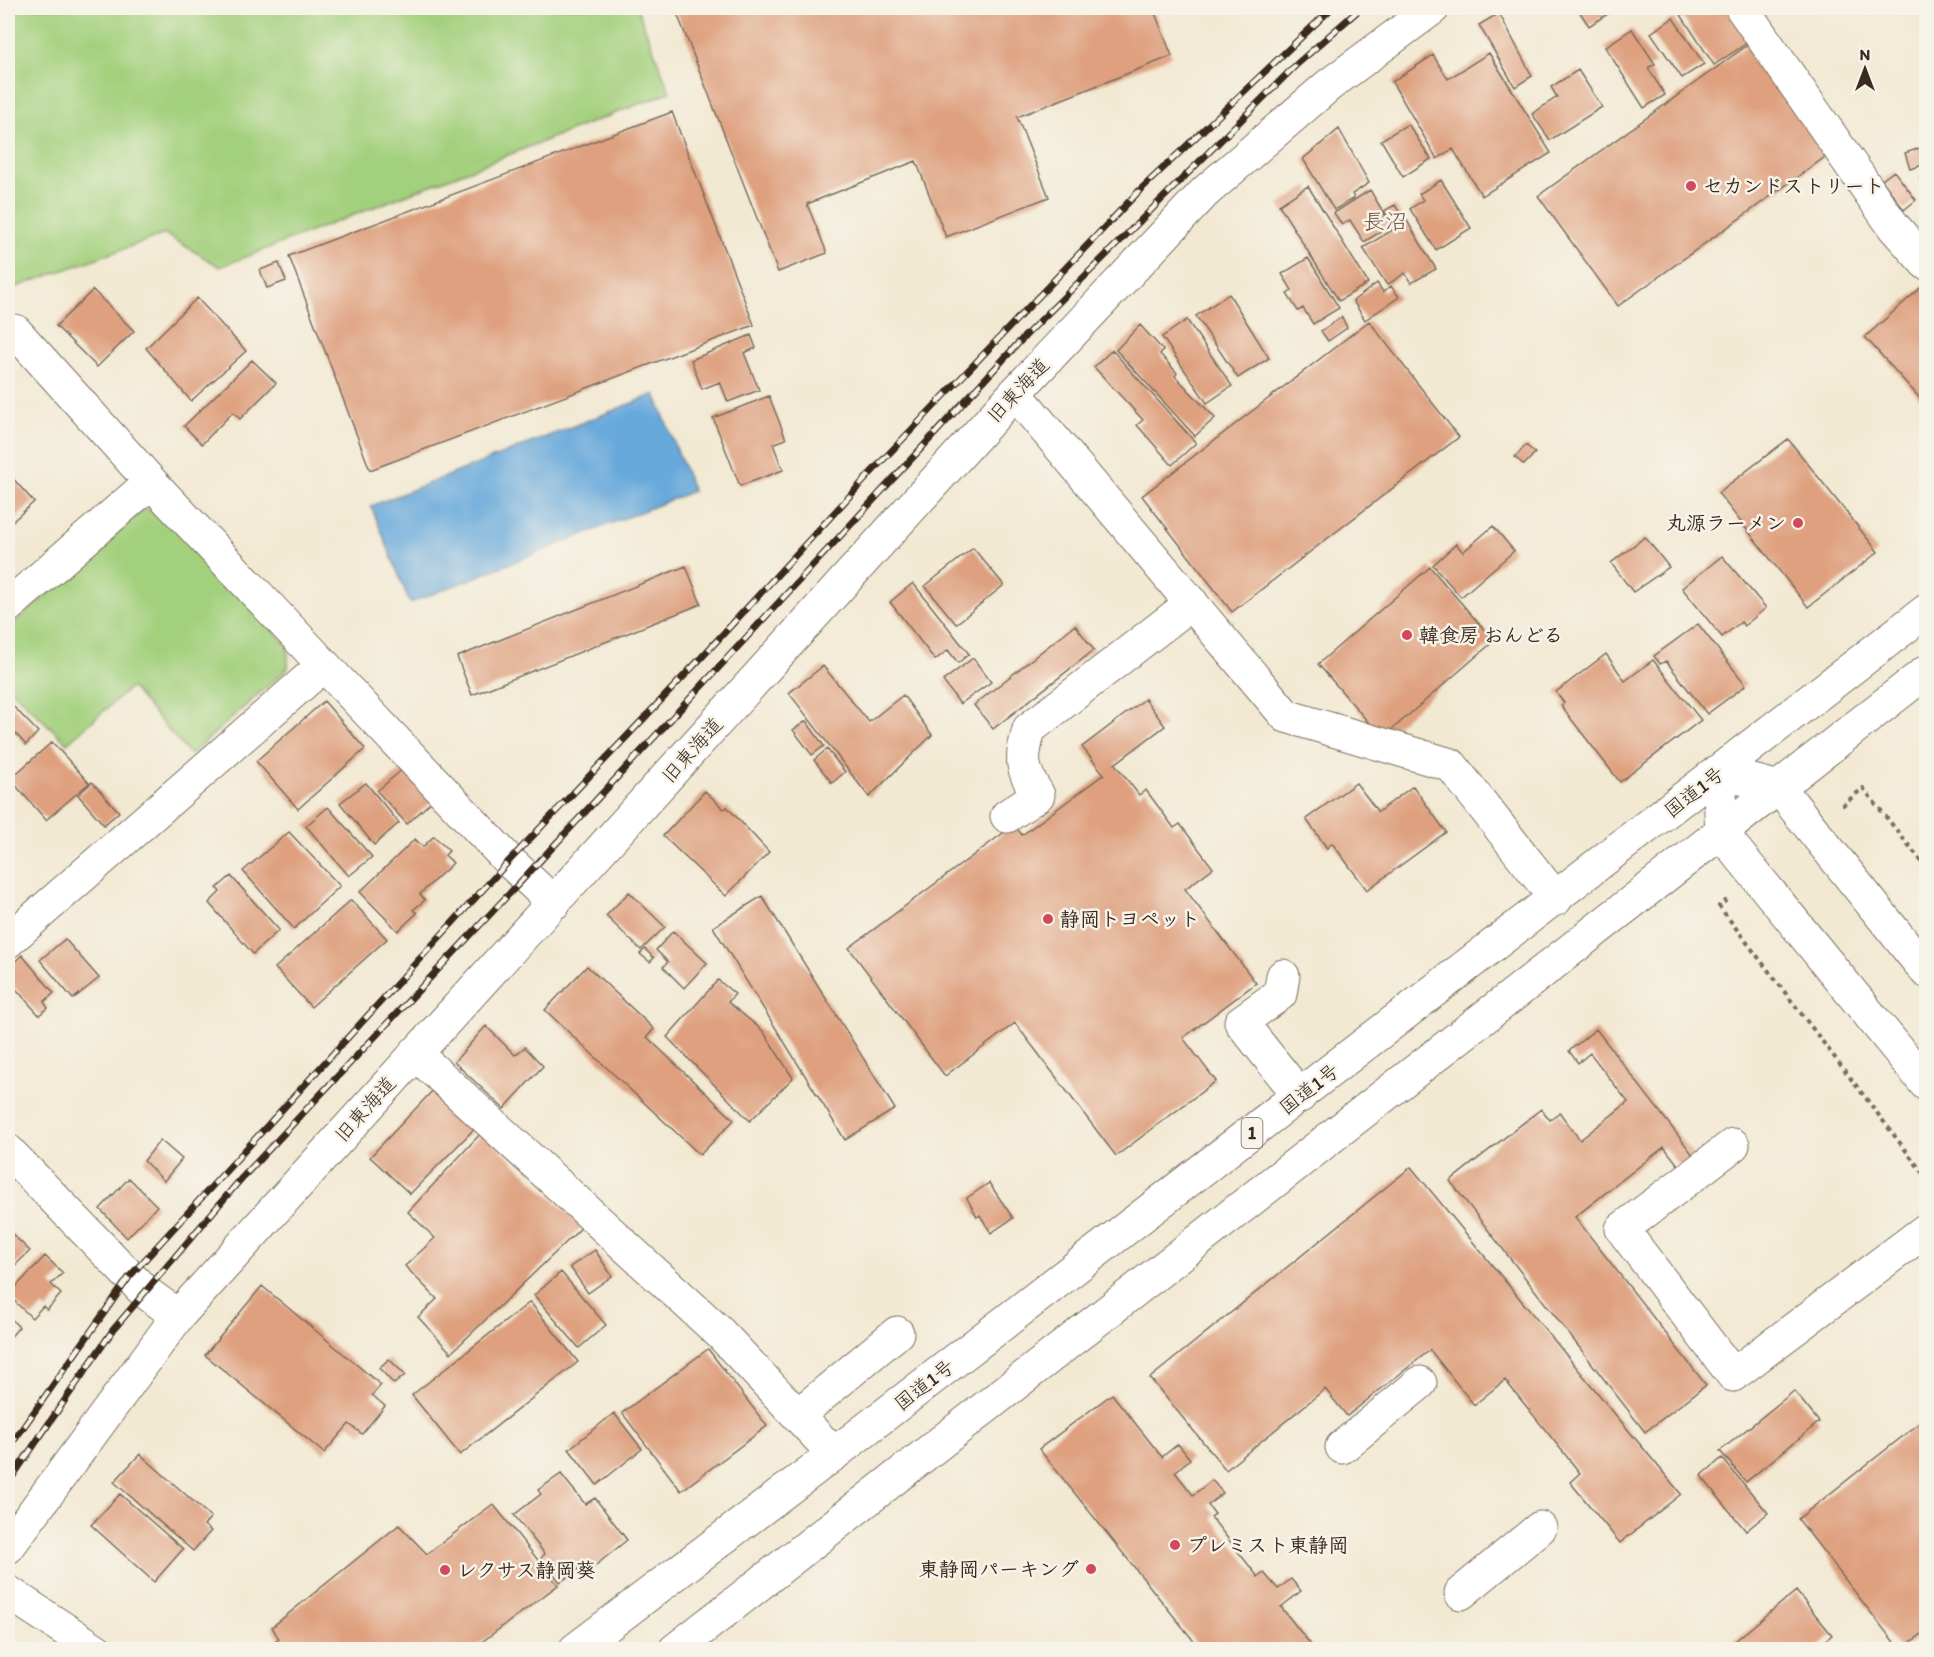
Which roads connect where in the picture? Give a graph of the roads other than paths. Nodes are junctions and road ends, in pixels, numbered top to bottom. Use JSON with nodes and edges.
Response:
{"nodes":[{"id":1,"x":1433,"y":8,"type":"edge"},
{"id":2,"x":1742,"y":8,"type":"edge"},
{"id":3,"x":1926,"y":263,"type":"edge"},
{"id":4,"x":8,"y":334,"type":"edge"},
{"id":5,"x":1015,"y":393,"type":"junction"},
{"id":6,"x":151,"y":482,"type":"junction"},
{"id":7,"x":1192,"y":603,"type":"junction"},
{"id":8,"x":8,"y":606,"type":"edge"},
{"id":9,"x":1926,"y":611,"type":"edge"},
{"id":10,"x":324,"y":665,"type":"junction"},
{"id":11,"x":1926,"y":672,"type":"edge"},
{"id":12,"x":1719,"y":772,"type":"junction"},
{"id":13,"x":1779,"y":788,"type":"junction"},
{"id":14,"x":1007,"y":816,"type":"dead end"},
{"id":15,"x":1722,"y":834,"type":"junction"},
{"id":16,"x":1556,"y":899,"type":"junction"},
{"id":17,"x":554,"y":903,"type":"junction"},
{"id":18,"x":8,"y":941,"type":"edge"},
{"id":19,"x":1926,"y":971,"type":"edge"},
{"id":20,"x":1283,"y":976,"type":"dead end"},
{"id":21,"x":416,"y":1053,"type":"junction"},
{"id":22,"x":1926,"y":1084,"type":"edge"},
{"id":23,"x":1300,"y":1096,"type":"junction"},
{"id":24,"x":1733,"y":1145,"type":"dead end"},
{"id":25,"x":8,"y":1151,"type":"edge"},
{"id":26,"x":1926,"y":1230,"type":"edge"},
{"id":27,"x":178,"y":1316,"type":"junction"},
{"id":28,"x":897,"y":1333,"type":"dead end"},
{"id":29,"x":1420,"y":1383,"type":"dead end"},
{"id":30,"x":798,"y":1415,"type":"junction"},
{"id":31,"x":1342,"y":1447,"type":"dead end"},
{"id":32,"x":834,"y":1454,"type":"junction"},
{"id":33,"x":1540,"y":1528,"type":"dead end"},
{"id":34,"x":8,"y":1547,"type":"edge"},
{"id":35,"x":8,"y":1592,"type":"edge"},
{"id":36,"x":1461,"y":1593,"type":"dead end"},
{"id":37,"x":96,"y":1650,"type":"edge"},
{"id":38,"x":575,"y":1650,"type":"edge"},
{"id":39,"x":675,"y":1650,"type":"edge"}],
"edges":[{"from":1,"to":5,"type":"main road","name":"旧東海道"},
{"from":2,"to":3,"type":"main road"},
{"from":4,"to":6,"type":"main road"},
{"from":5,"to":7,"type":"main road"},
{"from":5,"to":17,"type":"main road","name":"旧東海道"},
{"from":6,"to":8,"type":"main road"},
{"from":6,"to":10,"type":"main road"},
{"from":7,"to":14,"type":"main road"},
{"from":7,"to":16,"type":"main road"},
{"from":9,"to":12,"type":"main road","name":"国道1号","number":"1"},
{"from":10,"to":17,"type":"main road"},
{"from":10,"to":18,"type":"main road"},
{"from":11,"to":13,"type":"main road"},
{"from":12,"to":13,"type":"main road"},
{"from":12,"to":15,"type":"main road"},
{"from":12,"to":16,"type":"main road","name":"国道1号","number":"1"},
{"from":13,"to":15,"type":"main road"},
{"from":13,"to":19,"type":"main road"},
{"from":15,"to":22,"type":"main road"},
{"from":15,"to":39,"type":"main road"},
{"from":16,"to":23,"type":"main road","name":"国道1号","number":"1"},
{"from":17,"to":21,"type":"main road","name":"旧東海道"},
{"from":20,"to":23,"type":"main road"},
{"from":21,"to":27,"type":"main road","name":"旧東海道"},
{"from":21,"to":30,"type":"main road"},
{"from":23,"to":32,"type":"main road","name":"国道1号","number":"1"},
{"from":24,"to":26,"type":"main road"},
{"from":25,"to":27,"type":"main road"},
{"from":27,"to":34,"type":"main road","name":"旧東海道"},
{"from":28,"to":30,"type":"main road"},
{"from":29,"to":31,"type":"main road"},
{"from":30,"to":32,"type":"main road"},
{"from":32,"to":38,"type":"main road","name":"国道1号","number":"1"},
{"from":33,"to":36,"type":"main road"},
{"from":35,"to":37,"type":"main road"}]}
